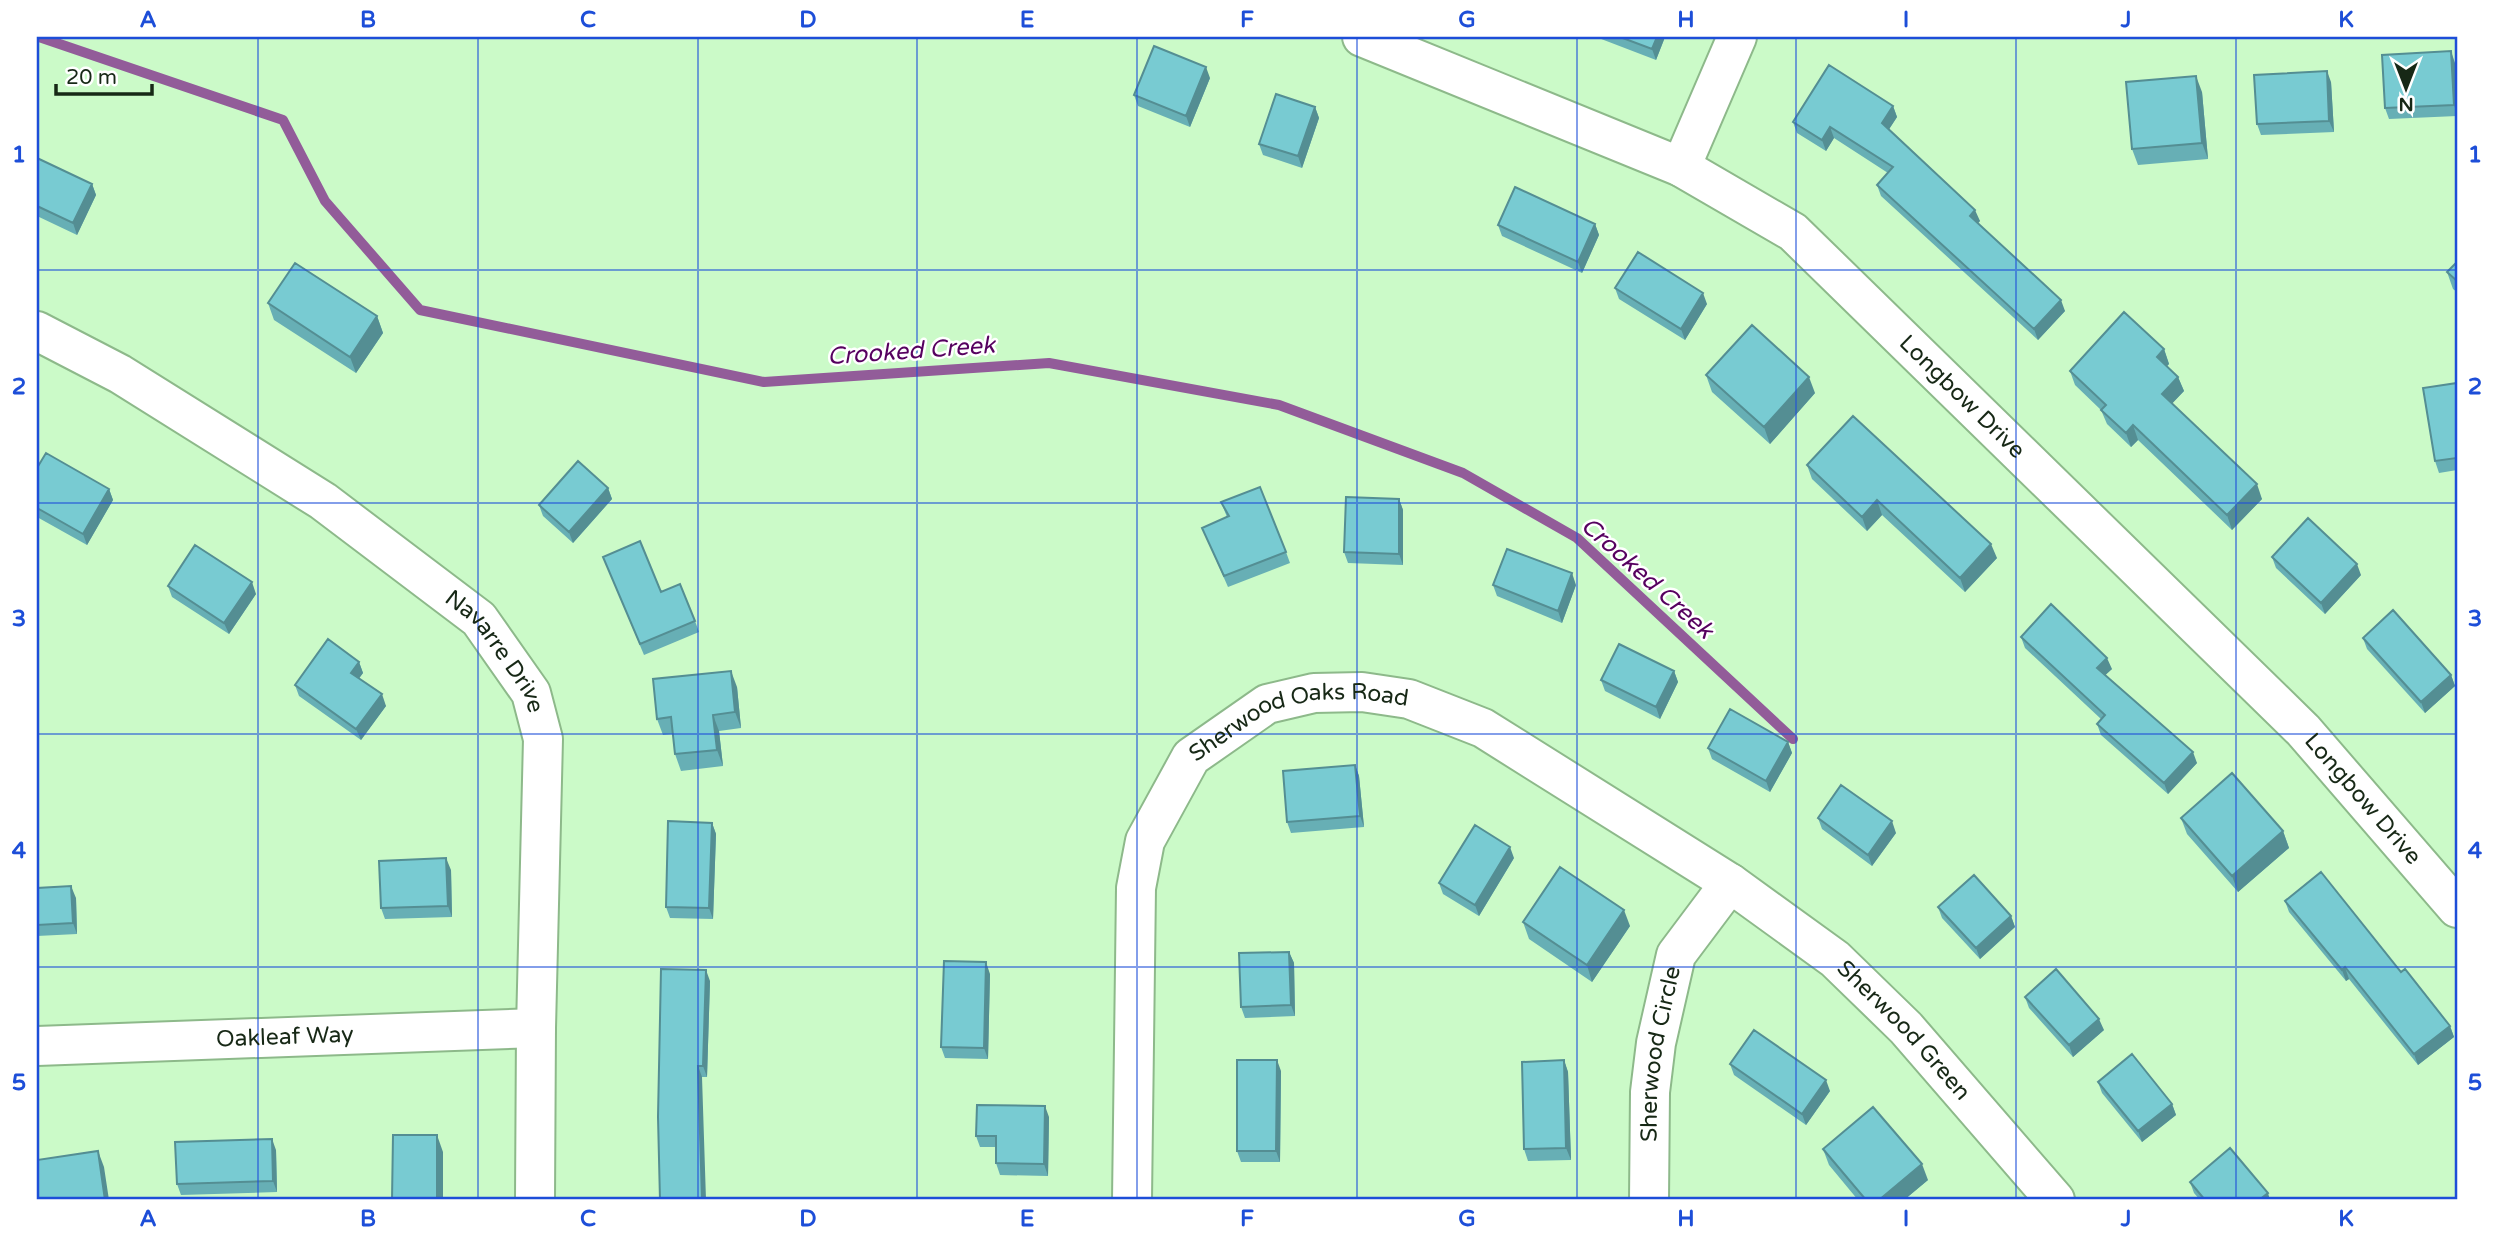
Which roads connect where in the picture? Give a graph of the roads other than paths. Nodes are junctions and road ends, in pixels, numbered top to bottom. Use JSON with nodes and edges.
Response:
{"nodes":[{"id":1,"x":1362,"y":37,"type":"edge"},
{"id":2,"x":1737,"y":37,"type":"edge"},
{"id":3,"x":1681,"y":167,"type":"junction"},
{"id":4,"x":37,"y":331,"type":"edge"},
{"id":5,"x":1730,"y":883,"type":"junction"},
{"id":6,"x":2457,"y":908,"type":"edge"},
{"id":7,"x":536,"y":1028,"type":"junction"},
{"id":8,"x":37,"y":1046,"type":"edge"},
{"id":9,"x":535,"y":1200,"type":"edge"},
{"id":10,"x":1132,"y":1200,"type":"edge"},
{"id":11,"x":1649,"y":1200,"type":"edge"},
{"id":12,"x":2055,"y":1200,"type":"edge"}],
"edges":[{"from":1,"to":3,"type":"street","name":"Longbow Drive"},
{"from":2,"to":3,"type":"street"},
{"from":3,"to":6,"type":"street","name":"Longbow Drive"},
{"from":4,"to":7,"type":"street","name":"Navarre Drive"},
{"from":5,"to":10,"type":"street","name":"Sherwood Oaks Road"},
{"from":5,"to":11,"type":"street","name":"Sherwood Circle"},
{"from":5,"to":12,"type":"street","name":"Sherwood Green"},
{"from":7,"to":8,"type":"street","name":"Oakleaf Way"},
{"from":7,"to":9,"type":"street","name":"Navarre Drive"}]}
